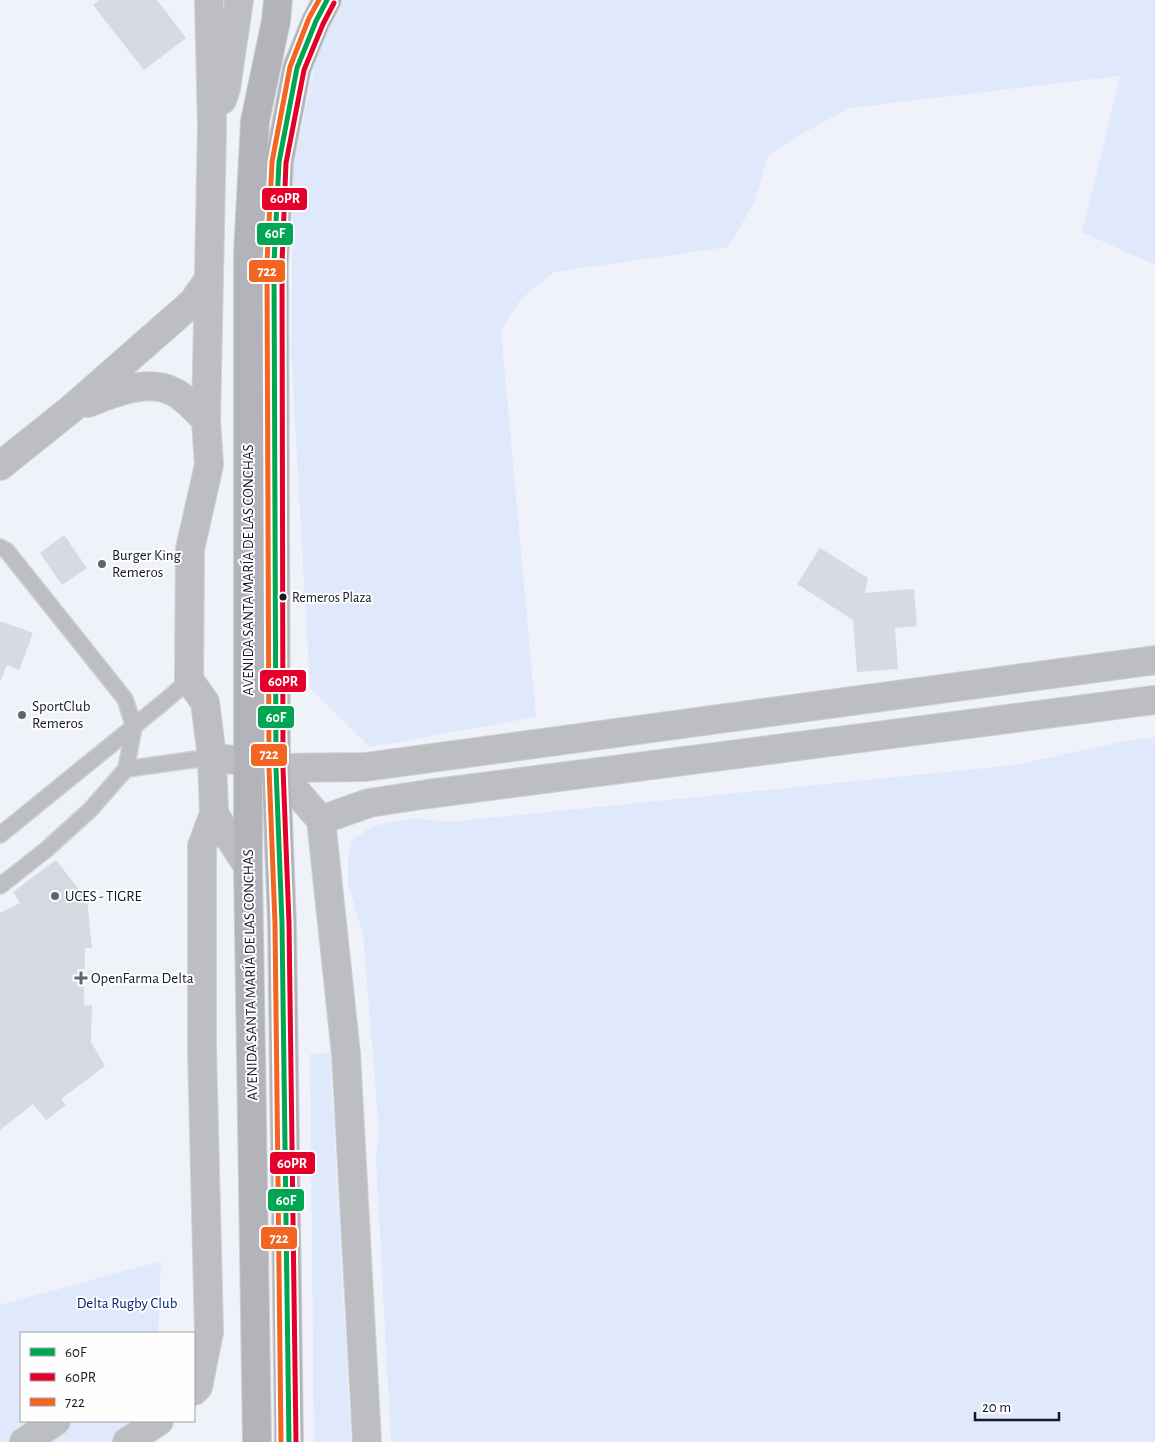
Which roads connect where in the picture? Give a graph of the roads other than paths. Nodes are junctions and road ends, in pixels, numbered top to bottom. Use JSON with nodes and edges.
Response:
{"nodes":[{"id":1,"x":209,"y":0,"type":"edge"},
{"id":2,"x":239,"y":0,"type":"edge"},
{"id":3,"x":278,"y":0,"type":"edge"},
{"id":4,"x":327,"y":0,"type":"edge"},
{"id":5,"x":212,"y":127,"type":"junction"},
{"id":6,"x":209,"y":279,"type":"junction"},
{"id":7,"x":70,"y":410,"type":"junction"},
{"id":8,"x":206,"y":420,"type":"junction"},
{"id":9,"x":0,"y":466,"type":"edge"},
{"id":10,"x":0,"y":547,"type":"edge"},
{"id":11,"x":1155,"y":660,"type":"edge"},
{"id":12,"x":189,"y":680,"type":"junction"},
{"id":13,"x":1155,"y":700,"type":"edge"},
{"id":14,"x":699,"y":721,"type":"junction"},
{"id":15,"x":134,"y":727,"type":"junction"},
{"id":16,"x":212,"y":758,"type":"junction"},
{"id":17,"x":705,"y":758,"type":"junction"},
{"id":18,"x":247,"y":762,"type":"junction"},
{"id":19,"x":276,"y":768,"type":"junction"},
{"id":20,"x":126,"y":769,"type":"junction"},
{"id":21,"x":214,"y":814,"type":"junction"},
{"id":22,"x":321,"y":820,"type":"junction"},
{"id":23,"x":0,"y":835,"type":"edge"},
{"id":24,"x":248,"y":866,"type":"junction"},
{"id":25,"x":0,"y":886,"type":"edge"},
{"id":26,"x":201,"y":1335,"type":"edge"},
{"id":27,"x":195,"y":1390,"type":"edge"},
{"id":28,"x":54,"y":1422,"type":"edge"},
{"id":29,"x":157,"y":1422,"type":"edge"},
{"id":30,"x":24,"y":1442,"type":"edge"},
{"id":31,"x":127,"y":1442,"type":"edge"},
{"id":32,"x":257,"y":1442,"type":"edge"},
{"id":33,"x":289,"y":1442,"type":"edge"},
{"id":34,"x":367,"y":1442,"type":"edge"}],
"edges":[{"from":1,"to":5,"type":"street"},
{"from":2,"to":5,"type":"street"},
{"from":3,"to":18,"type":"main road","name":"AVENIDA SANTA MARÍA DE LAS CONCHAS"},
{"from":4,"to":19,"type":"main road","name":"AVENIDA SANTA MARÍA DE LAS CONCHAS"},
{"from":5,"to":6,"type":"street"},
{"from":6,"to":7,"type":"street"},
{"from":6,"to":8,"type":"street"},
{"from":7,"to":8,"type":"street"},
{"from":7,"to":9,"type":"street"},
{"from":8,"to":12,"type":"street"},
{"from":10,"to":15,"type":"lane"},
{"from":11,"to":14,"type":"street"},
{"from":12,"to":15,"type":"lane"},
{"from":12,"to":16,"type":"street"},
{"from":13,"to":17,"type":"street"},
{"from":14,"to":17,"type":"street"},
{"from":14,"to":19,"type":"street"},
{"from":15,"to":20,"type":"lane"},
{"from":15,"to":23,"type":"lane"},
{"from":16,"to":18,"type":"street"},
{"from":16,"to":20,"type":"lane"},
{"from":16,"to":21,"type":"street"},
{"from":17,"to":22,"type":"street"},
{"from":18,"to":19,"type":"street"},
{"from":18,"to":24,"type":"main road","name":"AVENIDA SANTA MARÍA DE LAS CONCHAS"},
{"from":19,"to":22,"type":"street"},
{"from":19,"to":33,"type":"main road","name":"AVENIDA SANTA MARÍA DE LAS CONCHAS"},
{"from":20,"to":25,"type":"lane"},
{"from":21,"to":24,"type":"street"},
{"from":21,"to":26,"type":"street"},
{"from":22,"to":34,"type":"street"},
{"from":24,"to":32,"type":"main road","name":"AVENIDA SANTA MARÍA DE LAS CONCHAS"},
{"from":26,"to":27,"type":"street"},
{"from":28,"to":30,"type":"street"},
{"from":29,"to":31,"type":"street"}]}
